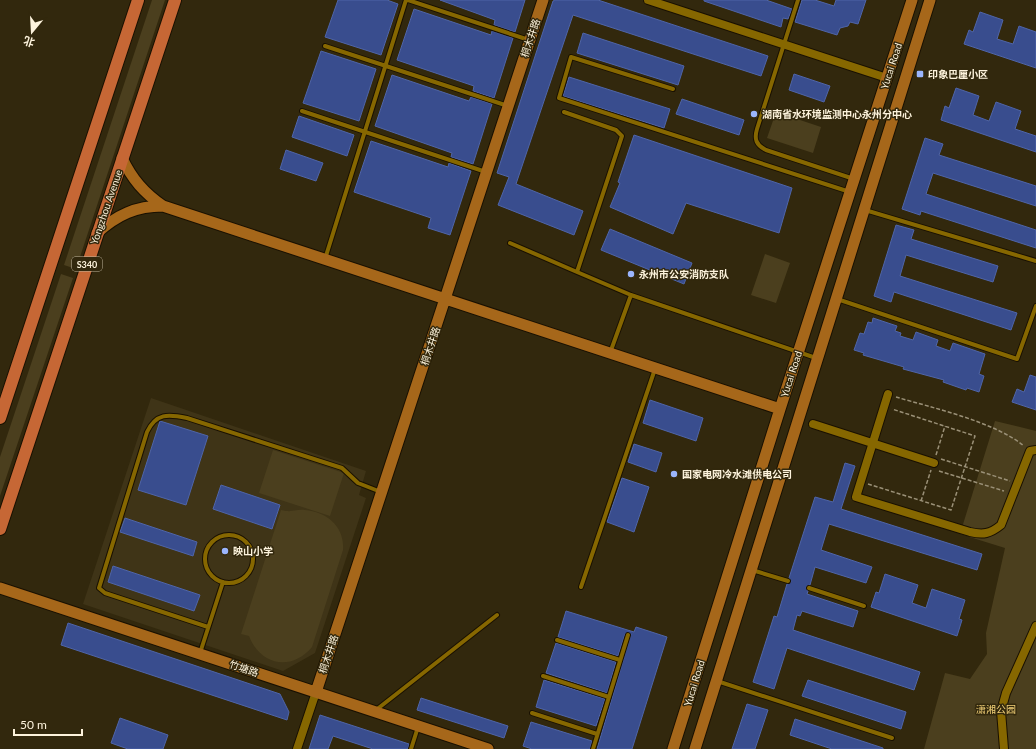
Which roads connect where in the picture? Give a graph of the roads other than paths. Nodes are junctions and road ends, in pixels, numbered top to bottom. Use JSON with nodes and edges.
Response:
{"nodes":[{"id":1,"x":138,"y":0,"type":"edge"},
{"id":2,"x":175,"y":0,"type":"edge"},
{"id":3,"x":407,"y":0,"type":"edge"},
{"id":4,"x":542,"y":0,"type":"edge"},
{"id":5,"x":648,"y":0,"type":"edge"},
{"id":6,"x":798,"y":0,"type":"edge"},
{"id":7,"x":912,"y":0,"type":"edge"},
{"id":8,"x":930,"y":0,"type":"edge"},
{"id":9,"x":530,"y":40,"type":"junction"},
{"id":10,"x":785,"y":44,"type":"junction"},
{"id":11,"x":325,"y":46,"type":"dead end"},
{"id":12,"x":385,"y":66,"type":"junction"},
{"id":13,"x":887,"y":78,"type":"junction"},
{"id":14,"x":673,"y":89,"type":"dead end"},
{"id":15,"x":508,"y":106,"type":"junction"},
{"id":16,"x":302,"y":111,"type":"dead end"},
{"id":17,"x":564,"y":112,"type":"dead end"},
{"id":18,"x":364,"y":132,"type":"junction"},
{"id":19,"x":122,"y":158,"type":"junction"},
{"id":20,"x":486,"y":172,"type":"junction"},
{"id":21,"x":854,"y":179,"type":"junction"},
{"id":22,"x":850,"y":192,"type":"junction"},
{"id":23,"x":163,"y":206,"type":"junction"},
{"id":24,"x":865,"y":210,"type":"junction"},
{"id":25,"x":97,"y":233,"type":"junction"},
{"id":26,"x":510,"y":243,"type":"dead end"},
{"id":27,"x":325,"y":260,"type":"junction"},
{"id":28,"x":1036,"y":261,"type":"edge"},
{"id":29,"x":577,"y":272,"type":"junction"},
{"id":30,"x":631,"y":295,"type":"junction"},
{"id":31,"x":446,"y":298,"type":"junction"},
{"id":32,"x":837,"y":299,"type":"junction"},
{"id":33,"x":1036,"y":306,"type":"edge"},
{"id":34,"x":798,"y":352,"type":"junction"},
{"id":35,"x":610,"y":353,"type":"junction"},
{"id":36,"x":818,"y":359,"type":"junction"},
{"id":37,"x":655,"y":369,"type":"junction"},
{"id":38,"x":888,"y":394,"type":"road end"},
{"id":39,"x":780,"y":410,"type":"junction"},
{"id":40,"x":0,"y":418,"type":"edge"},
{"id":41,"x":813,"y":424,"type":"dead end"},
{"id":42,"x":873,"y":443,"type":"junction"},
{"id":43,"x":1033,"y":450,"type":"edge"},
{"id":44,"x":934,"y":463,"type":"road end"},
{"id":45,"x":382,"y":492,"type":"junction"},
{"id":46,"x":0,"y":529,"type":"edge"},
{"id":47,"x":752,"y":570,"type":"junction"},
{"id":48,"x":788,"y":581,"type":"dead end"},
{"id":49,"x":223,"y":582,"type":"junction"},
{"id":50,"x":581,"y":587,"type":"dead end"},
{"id":51,"x":0,"y":588,"type":"edge"},
{"id":52,"x":809,"y":588,"type":"dead end"},
{"id":53,"x":864,"y":606,"type":"dead end"},
{"id":54,"x":497,"y":615,"type":"dead end"},
{"id":55,"x":1036,"y":626,"type":"edge"},
{"id":56,"x":208,"y":628,"type":"junction"},
{"id":57,"x":628,"y":635,"type":"dead end"},
{"id":58,"x":557,"y":640,"type":"dead end"},
{"id":59,"x":200,"y":653,"type":"junction"},
{"id":60,"x":620,"y":660,"type":"junction"},
{"id":61,"x":543,"y":676,"type":"dead end"},
{"id":62,"x":716,"y":681,"type":"junction"},
{"id":63,"x":316,"y":692,"type":"junction"},
{"id":64,"x":609,"y":697,"type":"junction"},
{"id":65,"x":375,"y":712,"type":"junction"},
{"id":66,"x":532,"y":713,"type":"dead end"},
{"id":67,"x":418,"y":727,"type":"junction"},
{"id":68,"x":597,"y":734,"type":"junction"},
{"id":69,"x":892,"y":738,"type":"dead end"},
{"id":70,"x":297,"y":749,"type":"edge"},
{"id":71,"x":411,"y":749,"type":"edge"},
{"id":72,"x":488,"y":749,"type":"edge"},
{"id":73,"x":593,"y":749,"type":"edge"},
{"id":74,"x":673,"y":749,"type":"edge"},
{"id":75,"x":695,"y":749,"type":"edge"},
{"id":76,"x":1004,"y":749,"type":"edge"}],
"edges":[{"from":1,"to":40,"type":"main road"},
{"from":2,"to":19,"type":"main road","name":"Yongzhou Avenue","number":"S340"},
{"from":3,"to":9,"type":"lane"},
{"from":3,"to":12,"type":"lane"},
{"from":4,"to":9,"type":"street","name":"桐木井路"},
{"from":5,"to":10,"type":"street"},
{"from":6,"to":10,"type":"lane"},
{"from":7,"to":13,"type":"street","name":"Yucai Road"},
{"from":8,"to":24,"type":"street","name":"Yucai Road"},
{"from":9,"to":15,"type":"street","name":"桐木井路"},
{"from":10,"to":13,"type":"street"},
{"from":10,"to":21,"type":"lane"},
{"from":11,"to":12,"type":"lane"},
{"from":12,"to":15,"type":"lane"},
{"from":12,"to":18,"type":"lane"},
{"from":13,"to":21,"type":"street","name":"Yucai Road"},
{"from":14,"to":22,"type":"lane"},
{"from":15,"to":20,"type":"street","name":"桐木井路"},
{"from":16,"to":18,"type":"lane"},
{"from":17,"to":29,"type":"lane"},
{"from":18,"to":20,"type":"lane"},
{"from":18,"to":27,"type":"lane"},
{"from":19,"to":23,"type":"street"},
{"from":19,"to":25,"type":"main road","name":"Yongzhou Avenue","number":"S340"},
{"from":20,"to":31,"type":"street","name":"桐木井路"},
{"from":21,"to":22,"type":"street","name":"Yucai Road"},
{"from":22,"to":34,"type":"street","name":"Yucai Road"},
{"from":23,"to":25,"type":"street"},
{"from":23,"to":27,"type":"street"},
{"from":24,"to":28,"type":"lane"},
{"from":24,"to":32,"type":"street","name":"Yucai Road"},
{"from":25,"to":46,"type":"main road","name":"Yongzhou Avenue","number":"S340"},
{"from":26,"to":29,"type":"lane"},
{"from":27,"to":31,"type":"street"},
{"from":29,"to":30,"type":"lane"},
{"from":30,"to":34,"type":"lane"},
{"from":30,"to":35,"type":"lane"},
{"from":31,"to":35,"type":"street"},
{"from":31,"to":45,"type":"street","name":"桐木井路"},
{"from":32,"to":33,"type":"lane"},
{"from":32,"to":36,"type":"street","name":"Yucai Road"},
{"from":34,"to":36,"type":"lane"},
{"from":34,"to":39,"type":"street","name":"Yucai Road"},
{"from":35,"to":37,"type":"street"},
{"from":36,"to":47,"type":"street","name":"Yucai Road"},
{"from":37,"to":39,"type":"street"},
{"from":37,"to":50,"type":"lane"},
{"from":38,"to":42,"type":"street"},
{"from":39,"to":74,"type":"street","name":"Yucai Road"},
{"from":41,"to":42,"type":"street"},
{"from":42,"to":43,"type":"street"},
{"from":42,"to":44,"type":"street"},
{"from":45,"to":56,"type":"lane"},
{"from":45,"to":63,"type":"street","name":"桐木井路"},
{"from":47,"to":48,"type":"lane"},
{"from":47,"to":62,"type":"street","name":"Yucai Road"},
{"from":49,"to":49,"type":"lane"},
{"from":49,"to":56,"type":"lane"},
{"from":51,"to":59,"type":"street","name":"竹塘路"},
{"from":52,"to":53,"type":"lane"},
{"from":54,"to":65,"type":"lane"},
{"from":55,"to":76,"type":"street"},
{"from":56,"to":59,"type":"lane"},
{"from":57,"to":60,"type":"lane"},
{"from":58,"to":60,"type":"lane"},
{"from":59,"to":63,"type":"street","name":"竹塘路"},
{"from":60,"to":64,"type":"lane"},
{"from":61,"to":64,"type":"lane"},
{"from":62,"to":69,"type":"lane"},
{"from":62,"to":75,"type":"street","name":"Yucai Road"},
{"from":63,"to":65,"type":"street","name":"竹塘路"},
{"from":63,"to":70,"type":"street"},
{"from":64,"to":68,"type":"lane"},
{"from":65,"to":67,"type":"street","name":"竹塘路"},
{"from":66,"to":68,"type":"lane"},
{"from":67,"to":71,"type":"lane"},
{"from":67,"to":72,"type":"street","name":"竹塘路"},
{"from":68,"to":73,"type":"lane"}]}
